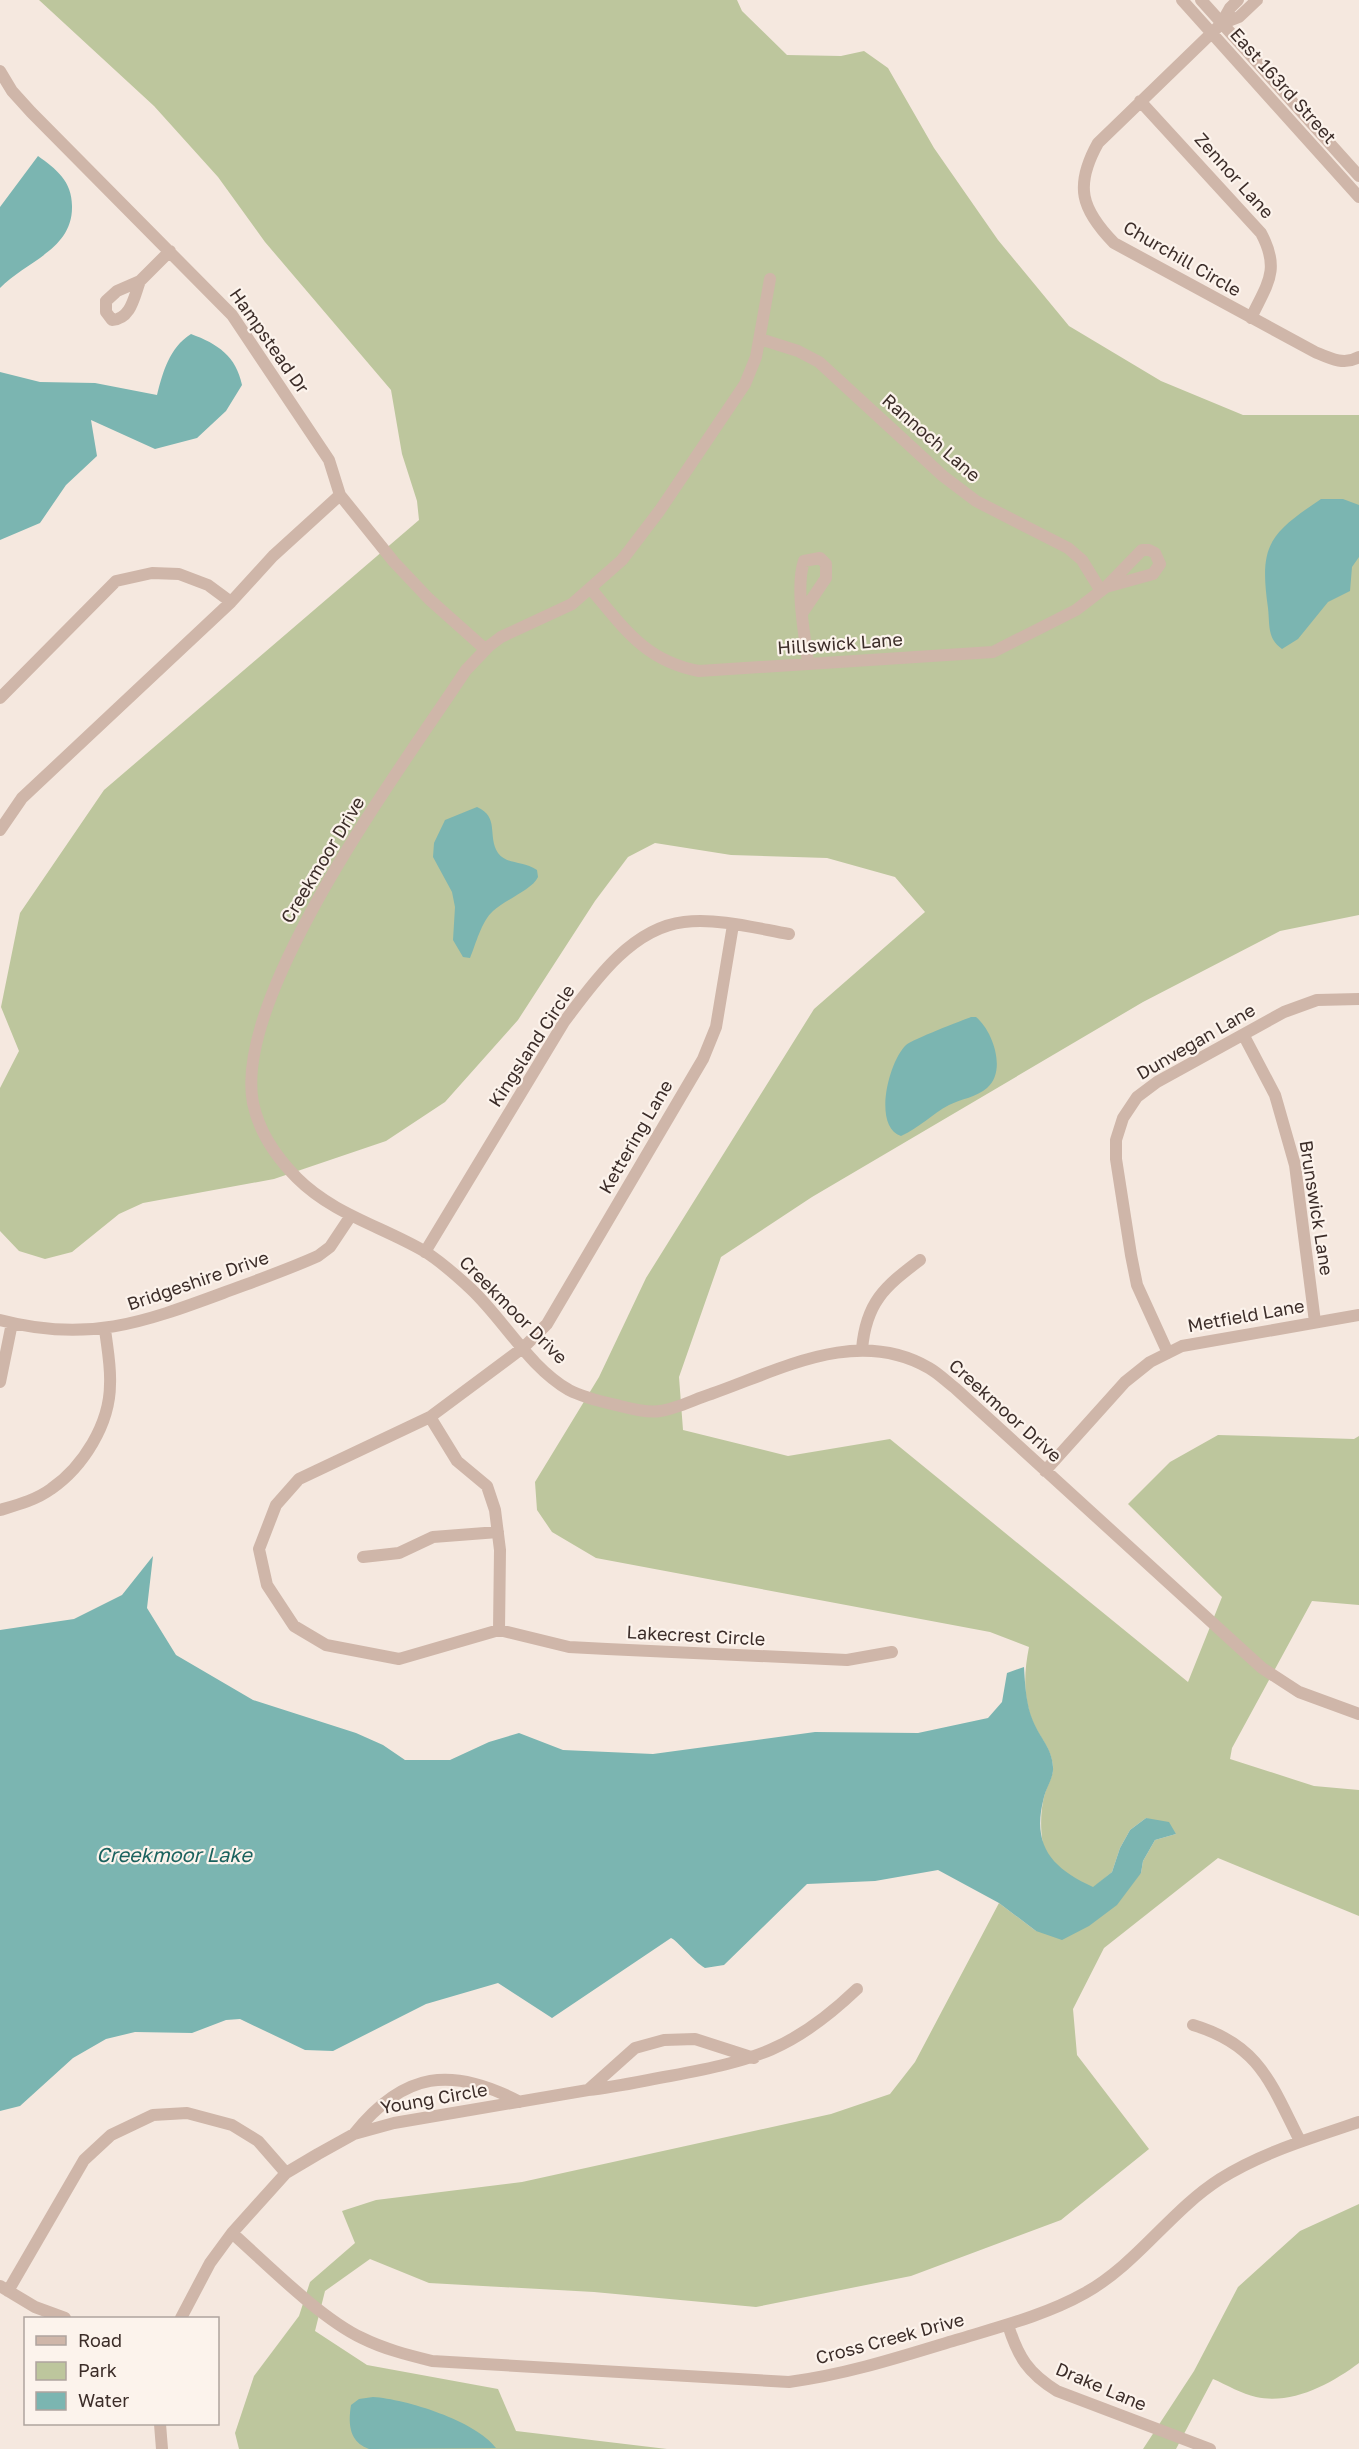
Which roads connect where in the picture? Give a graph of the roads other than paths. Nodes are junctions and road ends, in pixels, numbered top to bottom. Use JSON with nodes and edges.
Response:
{"nodes":[{"id":1,"x":1182,"y":0,"type":"edge"},
{"id":2,"x":1201,"y":0,"type":"edge"},
{"id":3,"x":1238,"y":0,"type":"edge"},
{"id":4,"x":1257,"y":0,"type":"edge"},
{"id":5,"x":1221,"y":24,"type":"junction"},
{"id":6,"x":1211,"y":34,"type":"junction"},
{"id":7,"x":0,"y":71,"type":"edge"},
{"id":8,"x":1140,"y":101,"type":"junction"},
{"id":9,"x":1359,"y":176,"type":"edge"},
{"id":10,"x":1359,"y":197,"type":"edge"},
{"id":11,"x":170,"y":251,"type":"junction"},
{"id":12,"x":770,"y":279,"type":"dead end"},
{"id":13,"x":140,"y":281,"type":"dead end"},
{"id":14,"x":1251,"y":318,"type":"junction"},
{"id":15,"x":760,"y":339,"type":"junction"},
{"id":16,"x":1359,"y":357,"type":"edge"},
{"id":17,"x":340,"y":495,"type":"junction"},
{"id":18,"x":591,"y":589,"type":"junction"},
{"id":19,"x":1104,"y":589,"type":"joint"},
{"id":20,"x":231,"y":602,"type":"junction"},
{"id":21,"x":803,"y":612,"type":"dead end"},
{"id":22,"x":485,"y":649,"type":"junction"},
{"id":23,"x":808,"y":663,"type":"junction"},
{"id":24,"x":0,"y":698,"type":"edge"},
{"id":25,"x":0,"y":830,"type":"edge"},
{"id":26,"x":734,"y":925,"type":"junction"},
{"id":27,"x":789,"y":933,"type":"dead end"},
{"id":28,"x":1359,"y":999,"type":"edge"},
{"id":29,"x":1244,"y":1036,"type":"junction"},
{"id":30,"x":350,"y":1216,"type":"junction"},
{"id":31,"x":425,"y":1252,"type":"junction"},
{"id":32,"x":920,"y":1260,"type":"dead end"},
{"id":33,"x":1359,"y":1315,"type":"edge"},
{"id":34,"x":6,"y":1322,"type":"edge"},
{"id":35,"x":1314,"y":1322,"type":"junction"},
{"id":36,"x":105,"y":1329,"type":"junction"},
{"id":37,"x":524,"y":1347,"type":"junction"},
{"id":38,"x":862,"y":1349,"type":"junction"},
{"id":39,"x":1168,"y":1353,"type":"junction"},
{"id":40,"x":0,"y":1382,"type":"edge"},
{"id":41,"x":430,"y":1417,"type":"junction"},
{"id":42,"x":1045,"y":1471,"type":"junction"},
{"id":43,"x":0,"y":1510,"type":"edge"},
{"id":44,"x":498,"y":1532,"type":"junction"},
{"id":45,"x":363,"y":1557,"type":"dead end"},
{"id":46,"x":499,"y":1630,"type":"junction"},
{"id":47,"x":892,"y":1652,"type":"dead end"},
{"id":48,"x":1359,"y":1714,"type":"edge"},
{"id":49,"x":857,"y":1989,"type":"dead end"},
{"id":50,"x":1193,"y":2025,"type":"dead end"},
{"id":51,"x":754,"y":2058,"type":"junction"},
{"id":52,"x":588,"y":2090,"type":"junction"},
{"id":53,"x":520,"y":2102,"type":"junction"},
{"id":54,"x":1359,"y":2122,"type":"edge"},
{"id":55,"x":354,"y":2134,"type":"junction"},
{"id":56,"x":1300,"y":2141,"type":"junction"},
{"id":57,"x":285,"y":2173,"type":"junction"},
{"id":58,"x":232,"y":2233,"type":"junction"},
{"id":59,"x":4,"y":2288,"type":"edge"},
{"id":60,"x":60,"y":2317,"type":"edge"},
{"id":61,"x":182,"y":2317,"type":"edge"},
{"id":62,"x":1008,"y":2325,"type":"junction"},
{"id":63,"x":160,"y":2425,"type":"edge"},
{"id":64,"x":162,"y":2449,"type":"edge"},
{"id":65,"x":1210,"y":2449,"type":"edge"}],
"edges":[{"from":1,"to":6,"type":"street","name":"East 163rd Street"},
{"from":2,"to":5,"type":"street","name":"East 163rd Street"},
{"from":3,"to":5,"type":"street"},
{"from":4,"to":5,"type":"street"},
{"from":5,"to":6,"type":"street","name":"Churchill Circle"},
{"from":5,"to":9,"type":"street","name":"East 163rd Street"},
{"from":6,"to":8,"type":"street","name":"Churchill Circle"},
{"from":6,"to":10,"type":"street","name":"East 163rd Street"},
{"from":7,"to":11,"type":"street","name":"Hampstead Dr"},
{"from":8,"to":14,"type":"street","name":"Zennor Lane"},
{"from":8,"to":14,"type":"street","name":"Churchill Circle"},
{"from":11,"to":13,"type":"street"},
{"from":11,"to":17,"type":"street","name":"Hampstead Dr"},
{"from":12,"to":15,"type":"street","name":"Creekmoor Drive"},
{"from":14,"to":16,"type":"street","name":"Churchill Circle"},
{"from":15,"to":18,"type":"street","name":"Creekmoor Drive"},
{"from":15,"to":19,"type":"street","name":"Rannoch Lane"},
{"from":17,"to":20,"type":"street"},
{"from":17,"to":22,"type":"street","name":"Hampstead Dr"},
{"from":18,"to":22,"type":"street","name":"Creekmoor Drive"},
{"from":18,"to":23,"type":"street","name":"Hillswick Lane"},
{"from":19,"to":23,"type":"street","name":"Hillswick Lane"},
{"from":20,"to":24,"type":"street"},
{"from":20,"to":25,"type":"street"},
{"from":21,"to":23,"type":"street"},
{"from":22,"to":30,"type":"street","name":"Creekmoor Drive"},
{"from":26,"to":27,"type":"street","name":"Kingsland Circle"},
{"from":26,"to":31,"type":"street","name":"Kingsland Circle"},
{"from":26,"to":37,"type":"street","name":"Kettering Lane"},
{"from":28,"to":29,"type":"street","name":"Dunvegan Lane"},
{"from":29,"to":35,"type":"street","name":"Brunswick Lane"},
{"from":29,"to":39,"type":"street","name":"Dunvegan Lane"},
{"from":30,"to":31,"type":"street","name":"Creekmoor Drive"},
{"from":30,"to":36,"type":"street","name":"Bridgeshire Drive"},
{"from":31,"to":37,"type":"street","name":"Creekmoor Drive"},
{"from":32,"to":38,"type":"street"},
{"from":33,"to":35,"type":"street","name":"Metfield Lane"},
{"from":34,"to":36,"type":"street","name":"Bridgeshire Drive"},
{"from":34,"to":40,"type":"street"},
{"from":35,"to":39,"type":"street","name":"Metfield Lane"},
{"from":36,"to":43,"type":"street"},
{"from":37,"to":38,"type":"street","name":"Creekmoor Drive"},
{"from":37,"to":41,"type":"street","name":"Lakecrest Circle"},
{"from":38,"to":42,"type":"street","name":"Creekmoor Drive"},
{"from":39,"to":42,"type":"street","name":"Metfield Lane"},
{"from":41,"to":44,"type":"street"},
{"from":41,"to":46,"type":"street","name":"Lakecrest Circle"},
{"from":42,"to":48,"type":"street","name":"Creekmoor Drive"},
{"from":44,"to":45,"type":"street"},
{"from":44,"to":46,"type":"street"},
{"from":46,"to":47,"type":"street","name":"Lakecrest Circle"},
{"from":49,"to":51,"type":"street","name":"Young Circle"},
{"from":50,"to":56,"type":"street"},
{"from":51,"to":52,"type":"street","name":"Young Circle"},
{"from":51,"to":52,"type":"street"},
{"from":52,"to":53,"type":"street","name":"Young Circle"},
{"from":53,"to":55,"type":"street","name":"Young Circle"},
{"from":53,"to":55,"type":"street","name":"Young Circle"},
{"from":54,"to":56,"type":"street","name":"Cross Creek Drive"},
{"from":55,"to":57,"type":"street","name":"Young Circle"},
{"from":56,"to":62,"type":"street","name":"Cross Creek Drive"},
{"from":57,"to":58,"type":"street","name":"Young Circle"},
{"from":57,"to":59,"type":"street"},
{"from":58,"to":61,"type":"street","name":"Young Circle"},
{"from":58,"to":62,"type":"street","name":"Cross Creek Drive"},
{"from":59,"to":60,"type":"street"},
{"from":62,"to":65,"type":"street","name":"Drake Lane"},
{"from":63,"to":64,"type":"street"}]}
